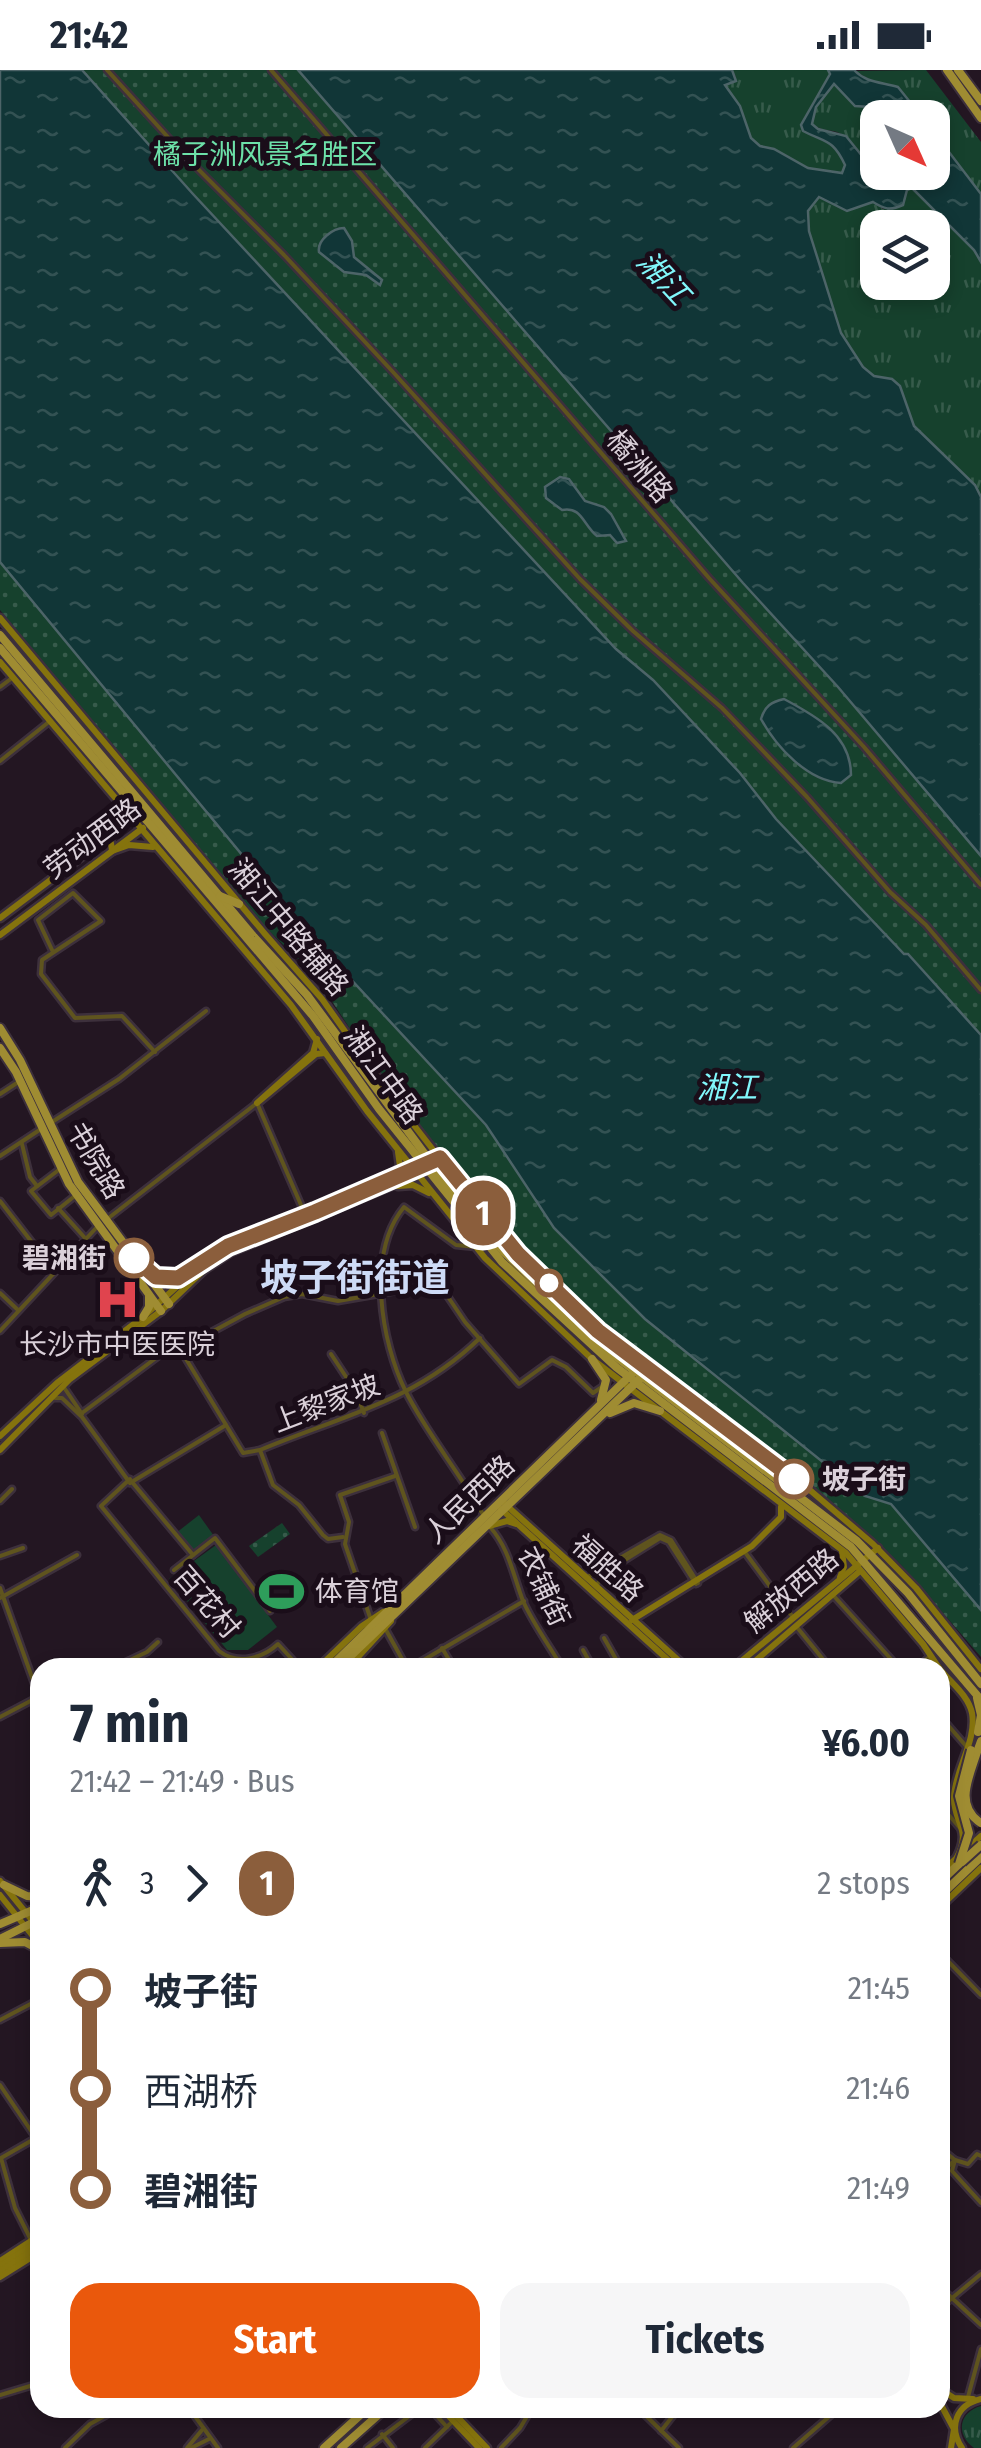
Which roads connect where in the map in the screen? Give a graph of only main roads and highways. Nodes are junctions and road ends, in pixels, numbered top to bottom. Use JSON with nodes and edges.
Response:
{"nodes":[{"id":1,"x":947,"y":70,"type":"edge"},
{"id":2,"x":958,"y":70,"type":"edge"},
{"id":3,"x":981,"y":101,"type":"edge"},
{"id":4,"x":981,"y":118,"type":"edge"},
{"id":5,"x":0,"y":635,"type":"edge"},
{"id":6,"x":0,"y":648,"type":"edge"},
{"id":7,"x":143,"y":810,"type":"junction"},
{"id":8,"x":148,"y":824,"type":"junction"},
{"id":9,"x":219,"y":896,"type":"junction"},
{"id":10,"x":239,"y":904,"type":"road end"},
{"id":11,"x":265,"y":975,"type":"road end"},
{"id":12,"x":283,"y":980,"type":"junction"},
{"id":13,"x":0,"y":1028,"type":"edge"},
{"id":14,"x":0,"y":1048,"type":"edge"},
{"id":15,"x":45,"y":1126,"type":"junction"},
{"id":16,"x":429,"y":1166,"type":"junction"},
{"id":17,"x":102,"y":1223,"type":"junction"},
{"id":18,"x":139,"y":1264,"type":"junction"},
{"id":19,"x":194,"y":1269,"type":"road end"},
{"id":20,"x":147,"y":1292,"type":"junction"},
{"id":21,"x":167,"y":1301,"type":"road end"},
{"id":22,"x":159,"y":1309,"type":"road end"},
{"id":23,"x":143,"y":1318,"type":"road end"},
{"id":24,"x":592,"y":1359,"type":"road end"},
{"id":25,"x":635,"y":1377,"type":"junction"},
{"id":26,"x":593,"y":1412,"type":"junction"},
{"id":27,"x":660,"y":1412,"type":"road end"},
{"id":28,"x":590,"y":1428,"type":"junction"},
{"id":29,"x":502,"y":1506,"type":"junction"},
{"id":30,"x":868,"y":1562,"type":"junction"},
{"id":31,"x":339,"y":1658,"type":"edge"},
{"id":32,"x":349,"y":1658,"type":"edge"},
{"id":33,"x":940,"y":1658,"type":"edge"},
{"id":34,"x":950,"y":1668,"type":"edge"},
{"id":35,"x":981,"y":1684,"type":"edge"},
{"id":36,"x":973,"y":1691,"type":"junction"},
{"id":37,"x":981,"y":1700,"type":"edge"},
{"id":38,"x":977,"y":1744,"type":"edge"},
{"id":39,"x":981,"y":1823,"type":"edge"},
{"id":40,"x":981,"y":1845,"type":"edge"},
{"id":41,"x":981,"y":1857,"type":"edge"},
{"id":42,"x":958,"y":1861,"type":"junction"},
{"id":43,"x":950,"y":1870,"type":"edge"},
{"id":44,"x":976,"y":1872,"type":"edge"},
{"id":45,"x":2,"y":1883,"type":"edge"},
{"id":46,"x":950,"y":1889,"type":"edge"},
{"id":47,"x":30,"y":1896,"type":"edge"},
{"id":48,"x":30,"y":1910,"type":"edge"},
{"id":49,"x":0,"y":1924,"type":"edge"},
{"id":50,"x":30,"y":1927,"type":"edge"},
{"id":51,"x":0,"y":1941,"type":"edge"},
{"id":52,"x":30,"y":1945,"type":"edge"},
{"id":53,"x":357,"y":2418,"type":"edge"},
{"id":54,"x":375,"y":2418,"type":"edge"},
{"id":55,"x":324,"y":2448,"type":"edge"},
{"id":56,"x":341,"y":2448,"type":"edge"}],
"edges":[{"from":1,"to":4,"type":"main road"},
{"from":2,"to":3,"type":"main road"},
{"from":5,"to":7,"type":"main road","name":"湘江中路"},
{"from":6,"to":7,"type":"main road","name":"湘江中路"},
{"from":7,"to":8,"type":"main road","name":"湘江中路"},
{"from":8,"to":9,"type":"main road","name":"湘江中路"},
{"from":8,"to":12,"type":"main road","name":"湘江中路"},
{"from":9,"to":10,"type":"main road"},
{"from":9,"to":16,"type":"main road","name":"湘江中路"},
{"from":11,"to":12,"type":"main road"},
{"from":12,"to":16,"type":"main road","name":"湘江中路"},
{"from":13,"to":15,"type":"main road","name":"书院路"},
{"from":14,"to":15,"type":"main road","name":"书院路"},
{"from":15,"to":17,"type":"main road","name":"书院路"},
{"from":15,"to":17,"type":"main road","name":"书院路"},
{"from":16,"to":25,"type":"main road","name":"湘江中路"},
{"from":17,"to":18,"type":"main road","name":"书院路"},
{"from":17,"to":20,"type":"main road","name":"书院路"},
{"from":18,"to":19,"type":"main road"},
{"from":18,"to":21,"type":"main road","name":"书院路"},
{"from":20,"to":22,"type":"main road","name":"书院路"},
{"from":20,"to":23,"type":"main road"},
{"from":24,"to":26,"type":"main road"},
{"from":25,"to":26,"type":"main road","name":"人民西路"},
{"from":25,"to":28,"type":"main road","name":"人民西路"},
{"from":25,"to":30,"type":"main road","name":"湘江中路"},
{"from":26,"to":29,"type":"main road","name":"人民西路"},
{"from":27,"to":28,"type":"main road"},
{"from":28,"to":29,"type":"main road","name":"人民西路"},
{"from":29,"to":31,"type":"main road","name":"人民西路"},
{"from":29,"to":32,"type":"main road","name":"人民西路"},
{"from":30,"to":33,"type":"main road","name":"湘江中路"},
{"from":30,"to":35,"type":"main road","name":"湘江中路"},
{"from":34,"to":36,"type":"main road","name":"湘江中路"},
{"from":36,"to":37,"type":"main road","name":"湘江中路"},
{"from":36,"to":38,"type":"main road"},
{"from":38,"to":39,"type":"main road","bridge":true},
{"from":38,"to":42,"type":"main road","bridge":true},
{"from":40,"to":42,"type":"main road","bridge":true},
{"from":41,"to":44,"type":"main road"},
{"from":42,"to":43,"type":"main road"},
{"from":44,"to":46,"type":"main road"},
{"from":45,"to":47,"type":"main road"},
{"from":48,"to":49,"type":"main road"},
{"from":50,"to":51,"type":"main road"},
{"from":51,"to":52,"type":"main road"},
{"from":53,"to":55,"type":"main road"},
{"from":54,"to":56,"type":"main road"}]}
